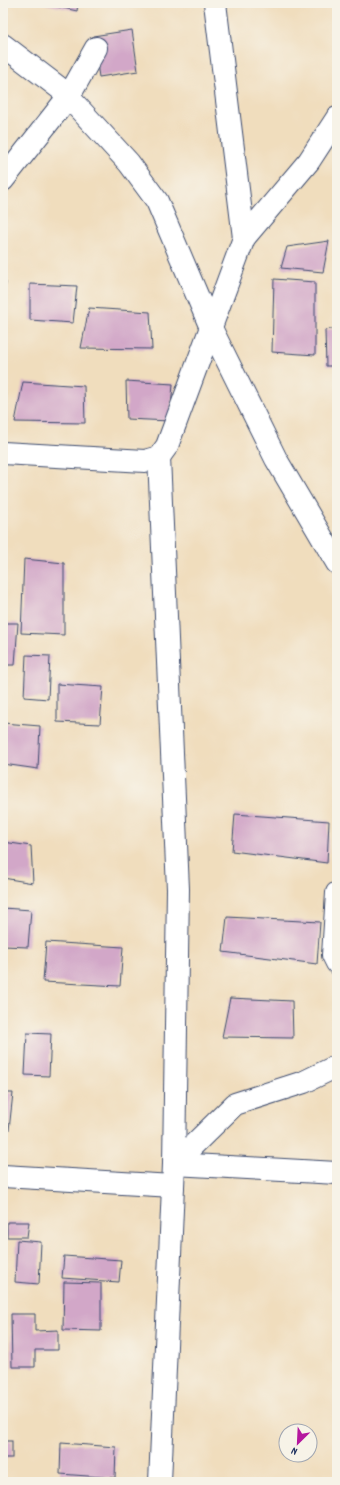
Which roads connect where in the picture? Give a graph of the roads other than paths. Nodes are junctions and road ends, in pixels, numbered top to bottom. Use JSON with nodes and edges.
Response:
{"nodes":[{"id":1,"x":215,"y":3,"type":"edge"},
{"id":2,"x":3,"y":45,"type":"edge"},
{"id":3,"x":96,"y":48,"type":"dead end"},
{"id":4,"x":69,"y":96,"type":"junction"},
{"id":5,"x":337,"y":118,"type":"edge"},
{"id":6,"x":3,"y":180,"type":"edge"},
{"id":7,"x":244,"y":238,"type":"junction"},
{"id":8,"x":211,"y":328,"type":"junction"},
{"id":9,"x":3,"y":453,"type":"edge"},
{"id":10,"x":159,"y":458,"type":"junction"},
{"id":11,"x":337,"y":563,"type":"edge"},
{"id":12,"x":337,"y":893,"type":"edge"},
{"id":13,"x":337,"y":963,"type":"edge"},
{"id":14,"x":337,"y":1066,"type":"edge"},
{"id":15,"x":174,"y":1164,"type":"junction"},
{"id":16,"x":337,"y":1173,"type":"edge"},
{"id":17,"x":3,"y":1176,"type":"edge"},
{"id":18,"x":173,"y":1186,"type":"junction"},
{"id":19,"x":160,"y":1482,"type":"edge"}],
"edges":[{"from":1,"to":7,"type":"street"},
{"from":2,"to":4,"type":"street"},
{"from":3,"to":4,"type":"street"},
{"from":4,"to":6,"type":"street"},
{"from":4,"to":8,"type":"street"},
{"from":5,"to":7,"type":"street"},
{"from":7,"to":8,"type":"street"},
{"from":8,"to":10,"type":"street"},
{"from":8,"to":11,"type":"street"},
{"from":9,"to":10,"type":"street"},
{"from":10,"to":15,"type":"street"},
{"from":12,"to":13,"type":"street"},
{"from":14,"to":15,"type":"street"},
{"from":15,"to":16,"type":"street"},
{"from":15,"to":18,"type":"street"},
{"from":17,"to":18,"type":"street"},
{"from":18,"to":19,"type":"street"}]}
